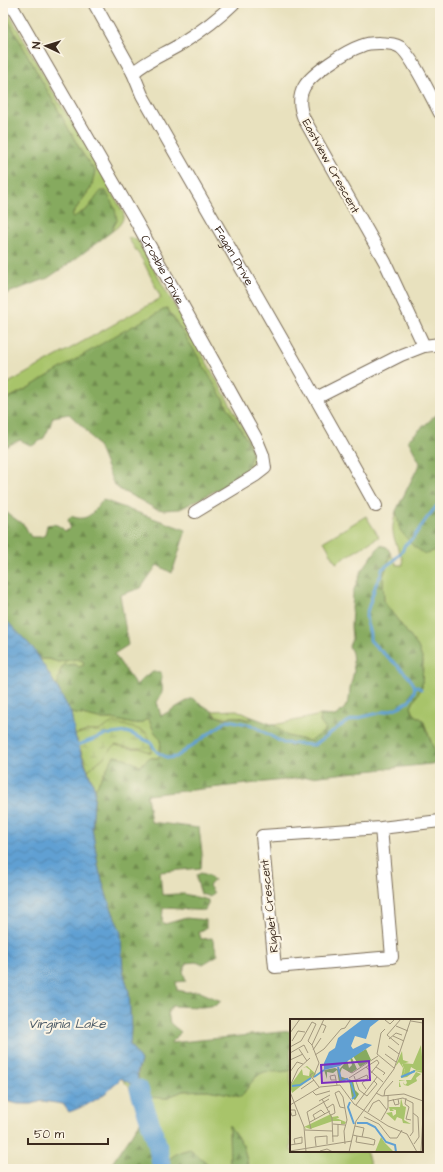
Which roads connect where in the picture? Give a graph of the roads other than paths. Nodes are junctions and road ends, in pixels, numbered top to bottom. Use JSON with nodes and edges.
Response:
{"nodes":[{"id":1,"x":10,"y":3,"type":"edge"},
{"id":2,"x":94,"y":3,"type":"edge"},
{"id":3,"x":234,"y":3,"type":"edge"},
{"id":4,"x":134,"y":73,"type":"junction"},
{"id":5,"x":440,"y":113,"type":"edge"},
{"id":6,"x":440,"y":344,"type":"edge"},
{"id":7,"x":424,"y":346,"type":"junction"},
{"id":8,"x":316,"y":398,"type":"junction"},
{"id":9,"x":376,"y":506,"type":"dead end"},
{"id":10,"x":195,"y":512,"type":"dead end"},
{"id":11,"x":440,"y":821,"type":"edge"},
{"id":12,"x":380,"y":828,"type":"junction"}],
"edges":[{"from":1,"to":10,"type":"street","name":"Crosbie Drive"},
{"from":2,"to":4,"type":"street","name":"Fagan Drive"},
{"from":3,"to":4,"type":"street"},
{"from":4,"to":8,"type":"street","name":"Fagan Drive"},
{"from":5,"to":7,"type":"street","name":"Eastview Crescent"},
{"from":6,"to":7,"type":"street"},
{"from":7,"to":8,"type":"street"},
{"from":8,"to":9,"type":"street","name":"Fagan Drive"},
{"from":11,"to":12,"type":"street","name":"Rigolet Crescent"},
{"from":12,"to":12,"type":"street","name":"Rigolet Crescent"}]}
